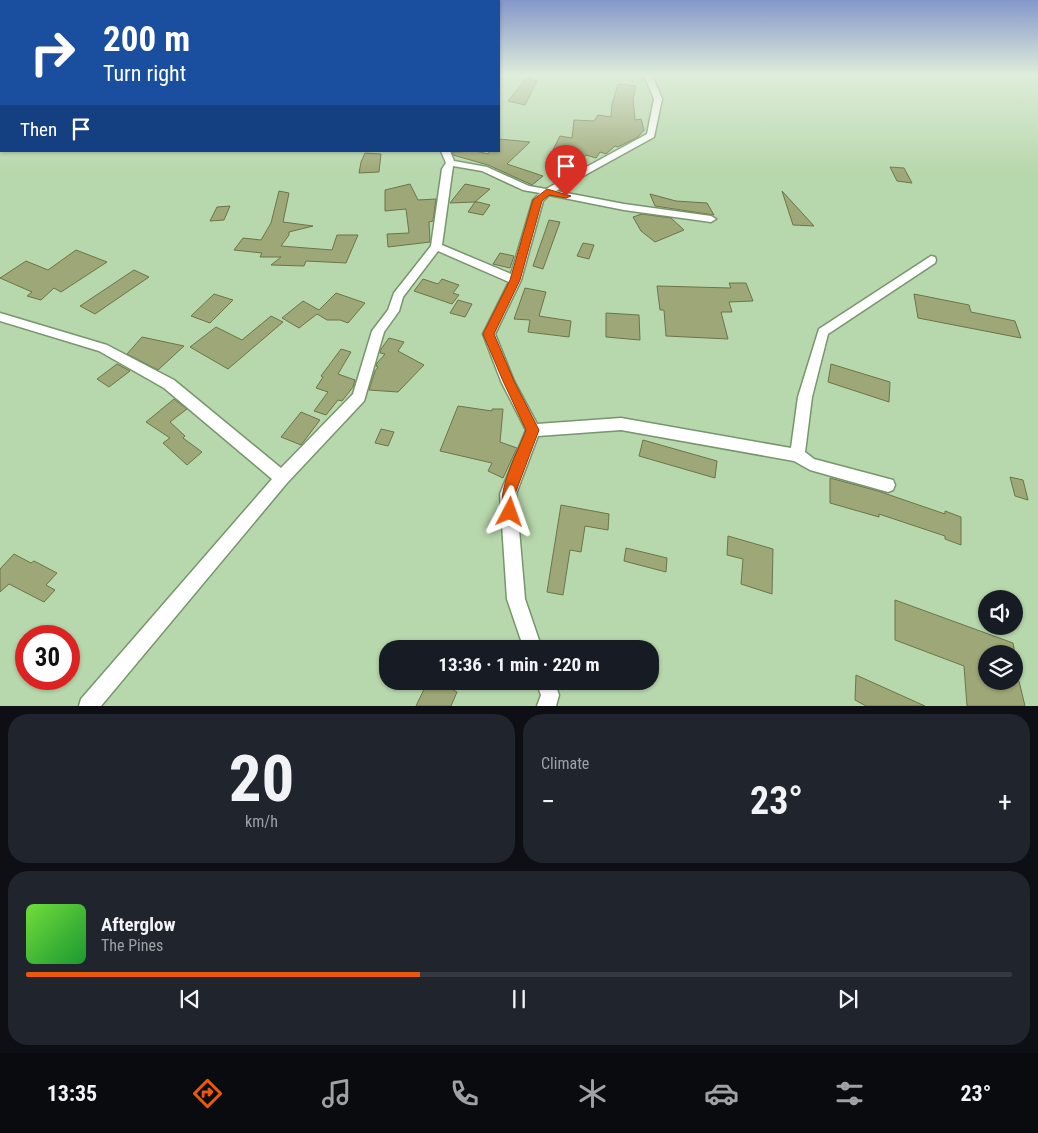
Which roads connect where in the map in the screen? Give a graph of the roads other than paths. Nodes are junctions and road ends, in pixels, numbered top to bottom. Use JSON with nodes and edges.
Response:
{"nodes":[{"id":1,"x":657,"y":108,"type":"edge"},
{"id":2,"x":448,"y":157,"type":"edge"},
{"id":3,"x":547,"y":192,"type":"junction"},
{"id":4,"x":711,"y":219,"type":"dead end"},
{"id":5,"x":436,"y":247,"type":"junction"},
{"id":6,"x":931,"y":260,"type":"dead end"},
{"id":7,"x":515,"y":280,"type":"junction"},
{"id":8,"x":0,"y":316,"type":"edge"},
{"id":9,"x":533,"y":430,"type":"junction"},
{"id":10,"x":797,"y":455,"type":"junction"},
{"id":11,"x":282,"y":478,"type":"junction"},
{"id":12,"x":888,"y":485,"type":"dead end"},
{"id":13,"x":530,"y":640,"type":"edge"},
{"id":14,"x":548,"y":690,"type":"edge"},
{"id":15,"x":88,"y":706,"type":"edge"},
{"id":16,"x":546,"y":706,"type":"edge"}],
"edges":[{"from":1,"to":3,"type":"street"},
{"from":2,"to":3,"type":"street"},
{"from":2,"to":5,"type":"street"},
{"from":3,"to":4,"type":"street"},
{"from":3,"to":7,"type":"street"},
{"from":5,"to":7,"type":"street"},
{"from":5,"to":11,"type":"street"},
{"from":6,"to":10,"type":"street"},
{"from":7,"to":9,"type":"street"},
{"from":8,"to":11,"type":"street"},
{"from":9,"to":10,"type":"street"},
{"from":9,"to":13,"type":"street"},
{"from":10,"to":12,"type":"street"},
{"from":11,"to":15,"type":"street"},
{"from":14,"to":16,"type":"street"}]}
